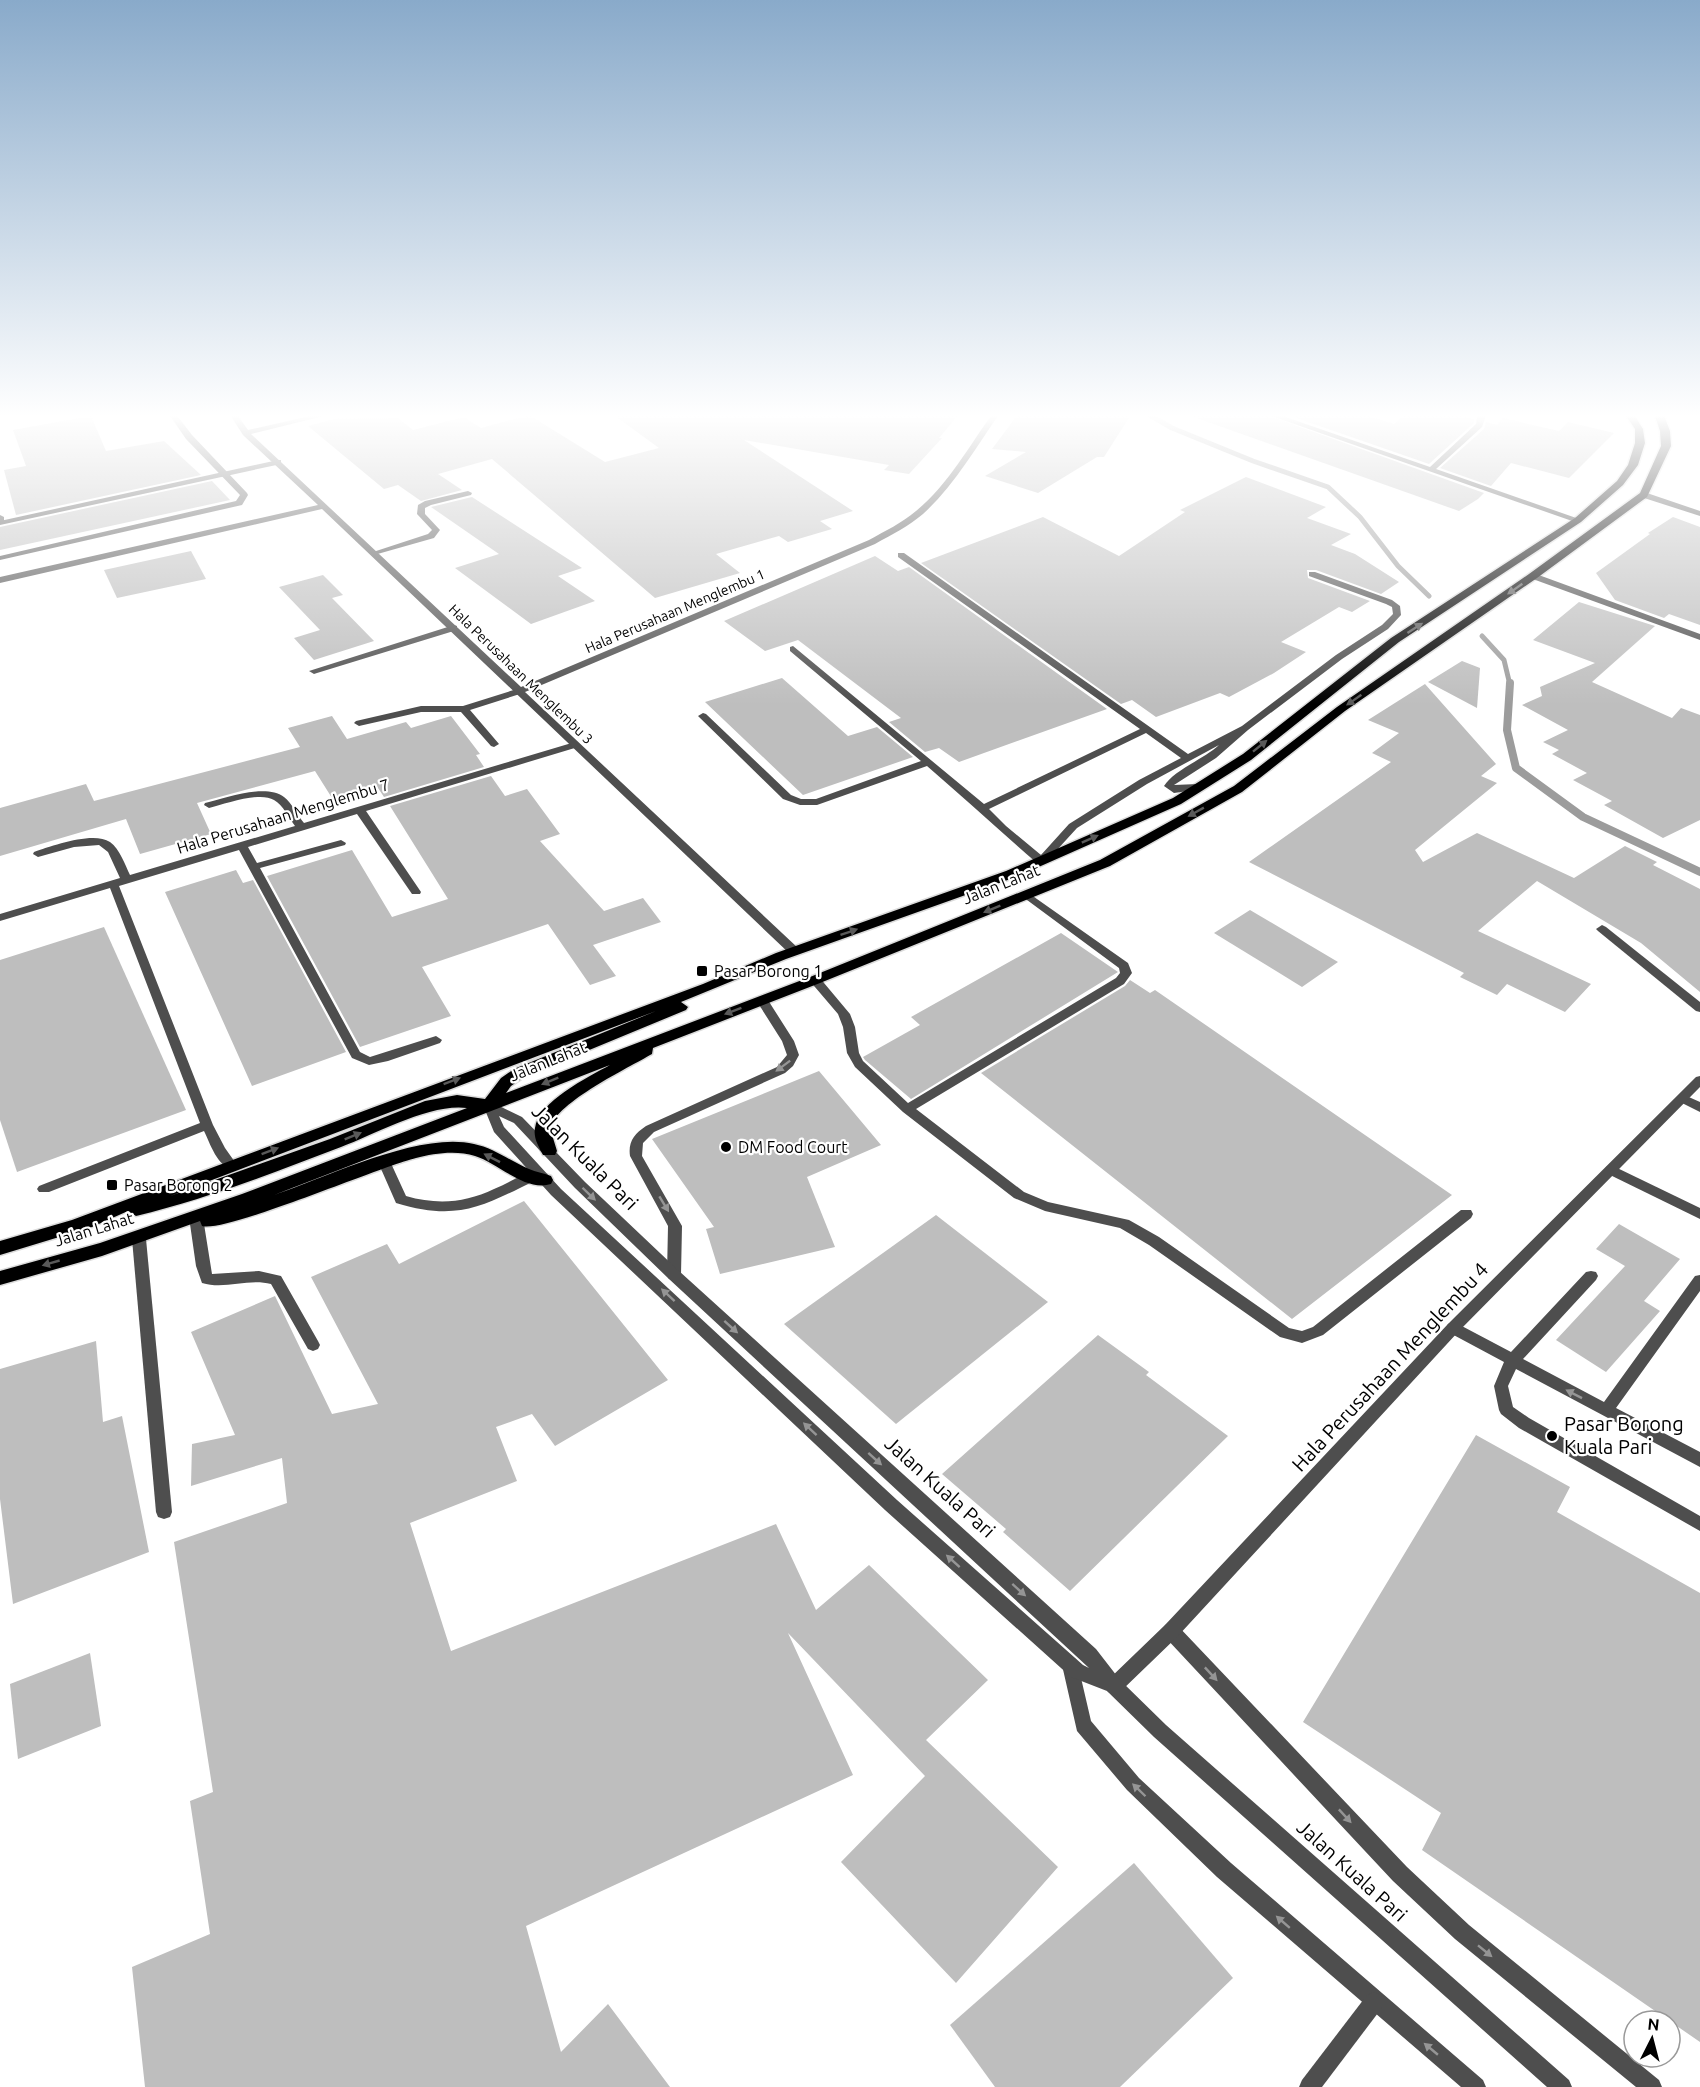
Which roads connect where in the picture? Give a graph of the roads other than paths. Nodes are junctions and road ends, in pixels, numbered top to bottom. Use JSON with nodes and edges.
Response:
{"nodes":[{"id":1,"x":50,"y":510,"type":"edge"},
{"id":2,"x":211,"y":510,"type":"edge"},
{"id":3,"x":306,"y":510,"type":"edge"},
{"id":4,"x":330,"y":510,"type":"edge"},
{"id":5,"x":421,"y":510,"type":"edge"},
{"id":6,"x":922,"y":510,"type":"edge"},
{"id":7,"x":1550,"y":510,"type":"edge"},
{"id":8,"x":1589,"y":510,"type":"edge"},
{"id":9,"x":1623,"y":510,"type":"edge"},
{"id":10,"x":1578,"y":520,"type":"junction"},
{"id":11,"x":0,"y":521,"type":"edge"},
{"id":12,"x":374,"y":552,"type":"junction"},
{"id":13,"x":901,"y":555,"type":"dead end"},
{"id":14,"x":0,"y":558,"type":"edge"},
{"id":15,"x":1312,"y":574,"type":"dead end"},
{"id":16,"x":1533,"y":576,"type":"junction"},
{"id":17,"x":0,"y":580,"type":"edge"},
{"id":18,"x":454,"y":628,"type":"junction"},
{"id":19,"x":1700,"y":637,"type":"edge"},
{"id":20,"x":793,"y":649,"type":"dead end"},
{"id":21,"x":315,"y":671,"type":"dead end"},
{"id":22,"x":520,"y":691,"type":"junction"},
{"id":23,"x":464,"y":709,"type":"junction"},
{"id":24,"x":703,"y":716,"type":"dead end"},
{"id":25,"x":359,"y":723,"type":"dead end"},
{"id":26,"x":1245,"y":728,"type":"junction"},
{"id":27,"x":1147,"y":729,"type":"junction"},
{"id":28,"x":494,"y":744,"type":"dead end"},
{"id":29,"x":575,"y":745,"type":"junction"},
{"id":30,"x":1187,"y":758,"type":"junction"},
{"id":31,"x":928,"y":762,"type":"junction"},
{"id":32,"x":1198,"y":787,"type":"junction"},
{"id":33,"x":209,"y":805,"type":"dead end"},
{"id":34,"x":983,"y":808,"type":"junction"},
{"id":35,"x":359,"y":809,"type":"junction"},
{"id":36,"x":301,"y":827,"type":"junction"},
{"id":37,"x":341,"y":843,"type":"dead end"},
{"id":38,"x":241,"y":844,"type":"junction"},
{"id":39,"x":38,"y":854,"type":"dead end"},
{"id":40,"x":1041,"y":861,"type":"junction"},
{"id":41,"x":254,"y":867,"type":"junction"},
{"id":42,"x":126,"y":879,"type":"junction"},
{"id":43,"x":113,"y":883,"type":"junction"},
{"id":44,"x":416,"y":892,"type":"dead end"},
{"id":45,"x":1026,"y":895,"type":"junction"},
{"id":46,"x":0,"y":918,"type":"edge"},
{"id":47,"x":1602,"y":930,"type":"dead end"},
{"id":48,"x":794,"y":951,"type":"junction"},
{"id":49,"x":814,"y":980,"type":"junction"},
{"id":50,"x":762,"y":1000,"type":"junction"},
{"id":51,"x":1700,"y":1008,"type":"edge"},
{"id":52,"x":661,"y":1038,"type":"junction"},
{"id":53,"x":436,"y":1040,"type":"dead end"},
{"id":54,"x":1700,"y":1080,"type":"edge"},
{"id":55,"x":1682,"y":1098,"type":"junction"},
{"id":56,"x":489,"y":1105,"type":"junction"},
{"id":57,"x":1700,"y":1108,"type":"edge"},
{"id":58,"x":907,"y":1109,"type":"junction"},
{"id":59,"x":207,"y":1125,"type":"junction"},
{"id":60,"x":549,"y":1151,"type":"junction"},
{"id":61,"x":384,"y":1162,"type":"junction"},
{"id":62,"x":231,"y":1166,"type":"junction"},
{"id":63,"x":1611,"y":1170,"type":"junction"},
{"id":64,"x":529,"y":1178,"type":"junction"},
{"id":65,"x":546,"y":1180,"type":"junction"},
{"id":66,"x":44,"y":1189,"type":"dead end"},
{"id":67,"x":1466,"y":1214,"type":"dead end"},
{"id":68,"x":1700,"y":1214,"type":"edge"},
{"id":69,"x":78,"y":1224,"type":"junction"},
{"id":70,"x":197,"y":1224,"type":"junction"},
{"id":71,"x":139,"y":1239,"type":"junction"},
{"id":72,"x":0,"y":1248,"type":"edge"},
{"id":73,"x":102,"y":1249,"type":"junction"},
{"id":74,"x":674,"y":1275,"type":"junction"},
{"id":75,"x":1591,"y":1276,"type":"dead end"},
{"id":76,"x":0,"y":1278,"type":"edge"},
{"id":77,"x":1700,"y":1280,"type":"edge"},
{"id":78,"x":1453,"y":1328,"type":"junction"},
{"id":79,"x":313,"y":1345,"type":"dead end"},
{"id":80,"x":1512,"y":1361,"type":"junction"},
{"id":81,"x":1606,"y":1410,"type":"junction"},
{"id":82,"x":1700,"y":1460,"type":"edge"},
{"id":83,"x":164,"y":1512,"type":"dead end"},
{"id":84,"x":1700,"y":1524,"type":"edge"},
{"id":85,"x":1171,"y":1631,"type":"junction"},
{"id":86,"x":1070,"y":1665,"type":"junction"},
{"id":87,"x":1114,"y":1686,"type":"junction"},
{"id":88,"x":1374,"y":2002,"type":"junction"},
{"id":89,"x":1309,"y":2087,"type":"edge"},
{"id":90,"x":1476,"y":2087,"type":"edge"},
{"id":91,"x":1562,"y":2087,"type":"edge"},
{"id":92,"x":1652,"y":2087,"type":"edge"}],
"edges":[{"from":1,"to":11,"type":"street"},
{"from":2,"to":14,"type":"street"},
{"from":3,"to":17,"type":"street"},
{"from":4,"to":12,"type":"street","name":"Hala Perusahaan Menglembu 3"},
{"from":5,"to":12,"type":"street"},
{"from":6,"to":22,"type":"street","name":"Hala Perusahaan Menglembu 1"},
{"from":7,"to":10,"type":"street"},
{"from":8,"to":10,"type":"main road"},
{"from":9,"to":16,"type":"main road","name":"Jalan Lahat"},
{"from":32,"to":10,"type":"main road","one_way":true},
{"from":12,"to":18,"type":"street","name":"Hala Perusahaan Menglembu 3"},
{"from":13,"to":27,"type":"street"},
{"from":15,"to":26,"type":"street"},
{"from":16,"to":19,"type":"street"},
{"from":16,"to":45,"type":"main road","name":"Jalan Lahat","one_way":true},
{"from":18,"to":21,"type":"street"},
{"from":18,"to":22,"type":"street","name":"Hala Perusahaan Menglembu 3"},
{"from":20,"to":31,"type":"street"},
{"from":22,"to":23,"type":"street","name":"Hala Perusahaan Menglembu 1"},
{"from":22,"to":29,"type":"street","name":"Hala Perusahaan Menglembu 3"},
{"from":23,"to":25,"type":"street","name":"Hala Perusahaan Menglembu 1"},
{"from":23,"to":28,"type":"street"},
{"from":24,"to":31,"type":"street"},
{"from":26,"to":30,"type":"street"},
{"from":26,"to":32,"type":"street"},
{"from":27,"to":30,"type":"street"},
{"from":27,"to":34,"type":"street"},
{"from":29,"to":35,"type":"street","name":"Hala Perusahaan Menglembu 7"},
{"from":29,"to":48,"type":"street","name":"Hala Perusahaan Menglembu 3"},
{"from":30,"to":40,"type":"street"},
{"from":31,"to":34,"type":"street"},
{"from":40,"to":32,"type":"main road","one_way":true},
{"from":33,"to":36,"type":"street"},
{"from":34,"to":40,"type":"street"},
{"from":35,"to":36,"type":"street","name":"Hala Perusahaan Menglembu 7"},
{"from":35,"to":44,"type":"street"},
{"from":36,"to":38,"type":"street","name":"Hala Perusahaan Menglembu 7"},
{"from":37,"to":41,"type":"street"},
{"from":38,"to":41,"type":"street"},
{"from":38,"to":42,"type":"street","name":"Hala Perusahaan Menglembu 7"},
{"from":39,"to":42,"type":"street"},
{"from":48,"to":40,"type":"main road","one_way":true},
{"from":41,"to":53,"type":"street"},
{"from":42,"to":43,"type":"street","name":"Hala Perusahaan Menglembu 7"},
{"from":43,"to":46,"type":"street","name":"Hala Perusahaan Menglembu 7"},
{"from":43,"to":59,"type":"street"},
{"from":45,"to":49,"type":"main road","name":"Jalan Lahat","one_way":true},
{"from":45,"to":58,"type":"street"},
{"from":47,"to":51,"type":"street"},
{"from":48,"to":56,"type":"main road"},
{"from":62,"to":48,"type":"main road","one_way":true},
{"from":49,"to":50,"type":"main road","name":"Jalan Lahat"},
{"from":49,"to":58,"type":"street"},
{"from":50,"to":52,"type":"main road","name":"Jalan Lahat","one_way":true},
{"from":50,"to":74,"type":"street","one_way":true},
{"from":52,"to":56,"type":"main road","name":"Jalan Lahat","one_way":true},
{"from":52,"to":60,"type":"main road"},
{"from":54,"to":55,"type":"street","name":"Hala Perusahaan Menglembu 4"},
{"from":55,"to":57,"type":"street"},
{"from":55,"to":63,"type":"street","name":"Hala Perusahaan Menglembu 4"},
{"from":56,"to":60,"type":"street","name":"Jalan Kuala Pari"},
{"from":56,"to":65,"type":"street","name":"Jalan Kuala Pari"},
{"from":69,"to":56,"type":"main road","one_way":true},
{"from":56,"to":73,"type":"main road","name":"Jalan Lahat"},
{"from":58,"to":67,"type":"street"},
{"from":59,"to":62,"type":"street"},
{"from":59,"to":66,"type":"street"},
{"from":60,"to":74,"type":"street","name":"Jalan Kuala Pari","one_way":true},
{"from":64,"to":61,"type":"main road","one_way":true},
{"from":61,"to":64,"type":"street"},
{"from":61,"to":70,"type":"main road"},
{"from":62,"to":69,"type":"main road"},
{"from":63,"to":68,"type":"street"},
{"from":63,"to":78,"type":"street","name":"Hala Perusahaan Menglembu 4"},
{"from":64,"to":65,"type":"main road"},
{"from":86,"to":65,"type":"street","name":"Jalan Kuala Pari","one_way":true},
{"from":69,"to":72,"type":"main road"},
{"from":70,"to":71,"type":"main road"},
{"from":70,"to":79,"type":"street"},
{"from":71,"to":73,"type":"main road"},
{"from":71,"to":83,"type":"street"},
{"from":73,"to":76,"type":"main road","name":"Jalan Lahat","one_way":true},
{"from":74,"to":87,"type":"street","name":"Jalan Kuala Pari","one_way":true},
{"from":75,"to":80,"type":"street"},
{"from":77,"to":81,"type":"street"},
{"from":78,"to":80,"type":"street"},
{"from":78,"to":85,"type":"street","name":"Hala Perusahaan Menglembu 4"},
{"from":81,"to":80,"type":"street","one_way":true},
{"from":80,"to":84,"type":"street"},
{"from":81,"to":82,"type":"street"},
{"from":85,"to":87,"type":"street","name":"Hala Perusahaan Menglembu 4"},
{"from":85,"to":92,"type":"street","one_way":true},
{"from":86,"to":87,"type":"street","name":"Jalan Kuala Pari"},
{"from":88,"to":86,"type":"street","one_way":true},
{"from":87,"to":91,"type":"street","name":"Jalan Kuala Pari"},
{"from":88,"to":89,"type":"street"},
{"from":90,"to":88,"type":"street","one_way":true}]}
